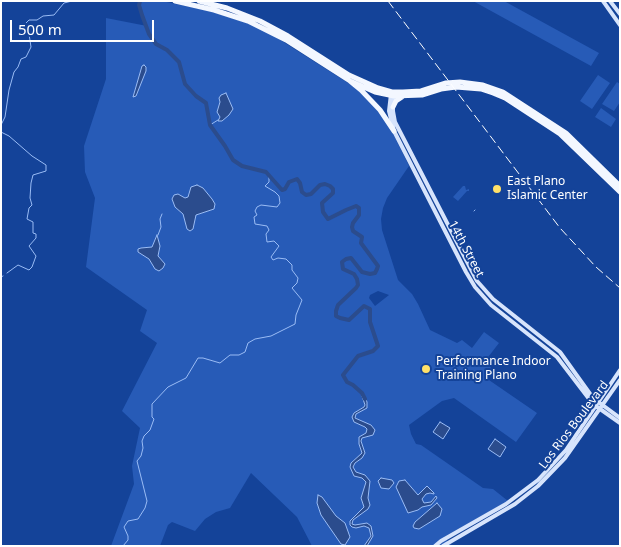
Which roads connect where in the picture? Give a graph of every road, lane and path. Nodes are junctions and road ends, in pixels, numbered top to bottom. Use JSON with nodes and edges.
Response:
{"nodes":[{"id":1,"x":175,"y":1,"type":"edge"},
{"id":2,"x":603,"y":1,"type":"edge"},
{"id":3,"x":610,"y":1,"type":"edge"},
{"id":4,"x":201,"y":4,"type":"edge"},
{"id":5,"x":620,"y":14,"type":"edge"},
{"id":6,"x":620,"y":25,"type":"edge"},
{"id":7,"x":287,"y":38,"type":"junction"},
{"id":8,"x":350,"y":81,"type":"junction"},
{"id":9,"x":422,"y":93,"type":"junction"},
{"id":10,"x":392,"y":95,"type":"junction"},
{"id":11,"x":402,"y":97,"type":"junction"},
{"id":12,"x":393,"y":107,"type":"junction"},
{"id":13,"x":394,"y":131,"type":"junction"},
{"id":14,"x":410,"y":157,"type":"junction"},
{"id":15,"x":620,"y":186,"type":"edge"},
{"id":16,"x":620,"y":192,"type":"edge"},
{"id":17,"x":619,"y":371,"type":"edge"},
{"id":18,"x":620,"y":380,"type":"edge"},
{"id":19,"x":599,"y":406,"type":"junction"},
{"id":20,"x":620,"y":418,"type":"edge"},
{"id":21,"x":620,"y":423,"type":"edge"},
{"id":22,"x":567,"y":451,"type":"junction"},
{"id":23,"x":435,"y":546,"type":"edge"},
{"id":24,"x":443,"y":546,"type":"edge"}],
"edges":[{"from":1,"to":4,"type":"main road"},
{"from":2,"to":6,"type":"main road"},
{"from":3,"to":5,"type":"main road"},
{"from":4,"to":7,"type":"main road"},
{"from":7,"to":8,"type":"main road"},
{"from":7,"to":10,"type":"main road"},
{"from":8,"to":10,"type":"main road"},
{"from":8,"to":13,"type":"main road"},
{"from":9,"to":10,"type":"main road"},
{"from":9,"to":11,"type":"main road"},
{"from":9,"to":15,"type":"main road"},
{"from":9,"to":16,"type":"main road"},
{"from":10,"to":11,"type":"main road"},
{"from":10,"to":12,"type":"main road","name":"14th Street"},
{"from":10,"to":13,"type":"main road","name":"14th Street"},
{"from":11,"to":12,"type":"main road"},
{"from":12,"to":14,"type":"main road","name":"14th Street"},
{"from":13,"to":14,"type":"main road","name":"14th Street"},
{"from":14,"to":19,"type":"main road","name":"14th Street"},
{"from":17,"to":19,"type":"main road","name":"Los Rios Boulevard"},
{"from":18,"to":19,"type":"main road","name":"Los Rios Boulevard"},
{"from":19,"to":20,"type":"main road","name":"14th Street"},
{"from":19,"to":21,"type":"main road","name":"14th Street"},
{"from":19,"to":22,"type":"main road","name":"Los Rios Boulevard"},
{"from":22,"to":23,"type":"main road","name":"Los Rios Boulevard"},
{"from":22,"to":24,"type":"main road","name":"Los Rios Boulevard"}]}
